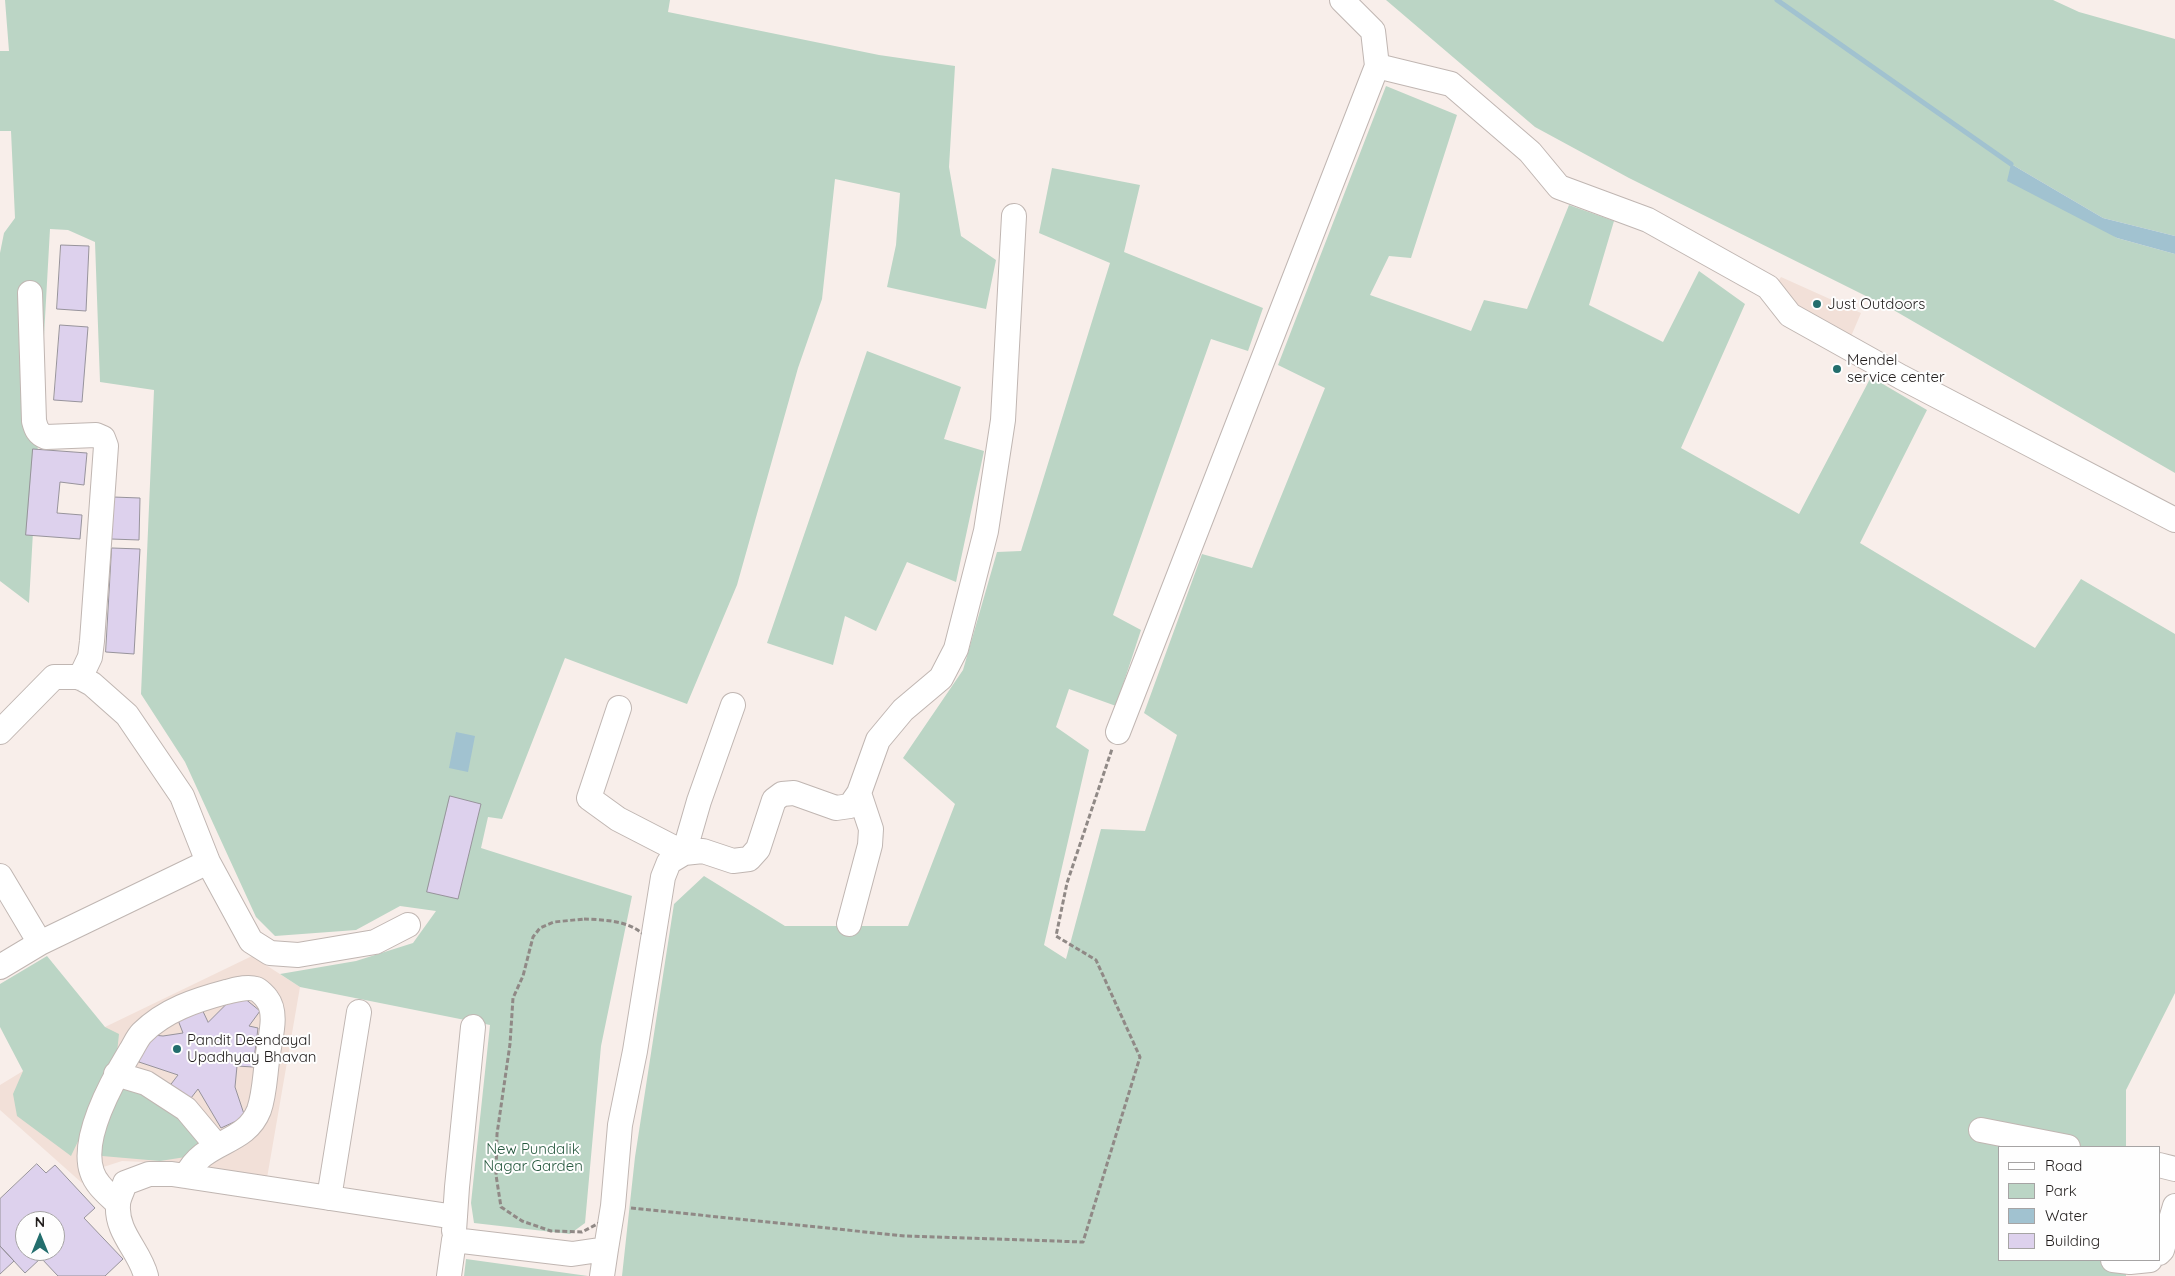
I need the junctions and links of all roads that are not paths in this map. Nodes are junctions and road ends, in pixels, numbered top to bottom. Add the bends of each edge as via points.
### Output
1 (1342, 0) edge
2 (1378, 66) junction
3 (1014, 216) dead end
4 (30, 293) dead end
5 (2175, 520) edge
6 (80, 678) junction
7 (733, 705) dead end
8 (619, 708) dead end
9 (0, 732) edge
10 (1118, 732) road end
11 (859, 793) junction
12 (684, 853) junction
13 (208, 862) junction
14 (0, 876) edge
15 (849, 924) dead end
16 (408, 925) dead end
17 (40, 942) junction
18 (0, 967) edge
19 (358, 1012) dead end
20 (473, 1026) dead end
21 (116, 1074) junction
22 (1981, 1130) dead end
23 (217, 1146) junction
24 (2063, 1146) edge
25 (2160, 1165) edge
26 (2175, 1168) edge
27 (186, 1176) junction
28 (329, 1198) junction
29 (118, 1204) junction
30 (2175, 1206) edge
31 (454, 1229) junction
32 (606, 1249) junction
33 (2160, 1252) edge
34 (2122, 1261) edge
35 (2140, 1261) edge
36 (146, 1276) edge
37 (449, 1276) edge
38 (602, 1276) edge

1 - 2 street via 1373,31
2 - 5 street via 1451,84 1530,152 1559,187 1656,225 1768,286 1790,315 1901,377
2 - 10 street
3 - 11 street via 1003,420 986,530 956,649 941,678 903,710 878,740
4 - 6 street via 36,429 46,437 96,435 103,438 106,446 92,641 90,657
6 - 9 street via 54,678
6 - 13 street via 92,684 127,715 182,796
7 - 12 street
8 - 12 street via 589,798 618,819
11 - 12 street via 850,806 836,808 794,793 782,794 774,800 758,849 749,859 734,861 703,851
11 - 15 street via 871,829
12 - 32 street via 669,862 663,877 620,1125
13 - 16 street via 251,941 270,953 298,955 374,942
13 - 17 street
14 - 17 street
17 - 18 street
19 - 28 street
20 - 31 street
21 - 23 street via 146,1083 186,1108
21 - 23 street via 141,1034 165,1015 197,1000 242,988 256,989 272,1007 260,1107 253,1123
21 - 29 street via 101,1104 90,1158 91,1171 98,1183
22 - 24 street
23 - 27 street via 192,1164
25 - 26 street
27 - 28 street
27 - 29 street via 149,1174 125,1183
28 - 31 street
29 - 36 street via 120,1226 144,1265
30 - 33 street
31 - 32 street via 572,1254
31 - 37 street
32 - 38 street
34 - 35 street

